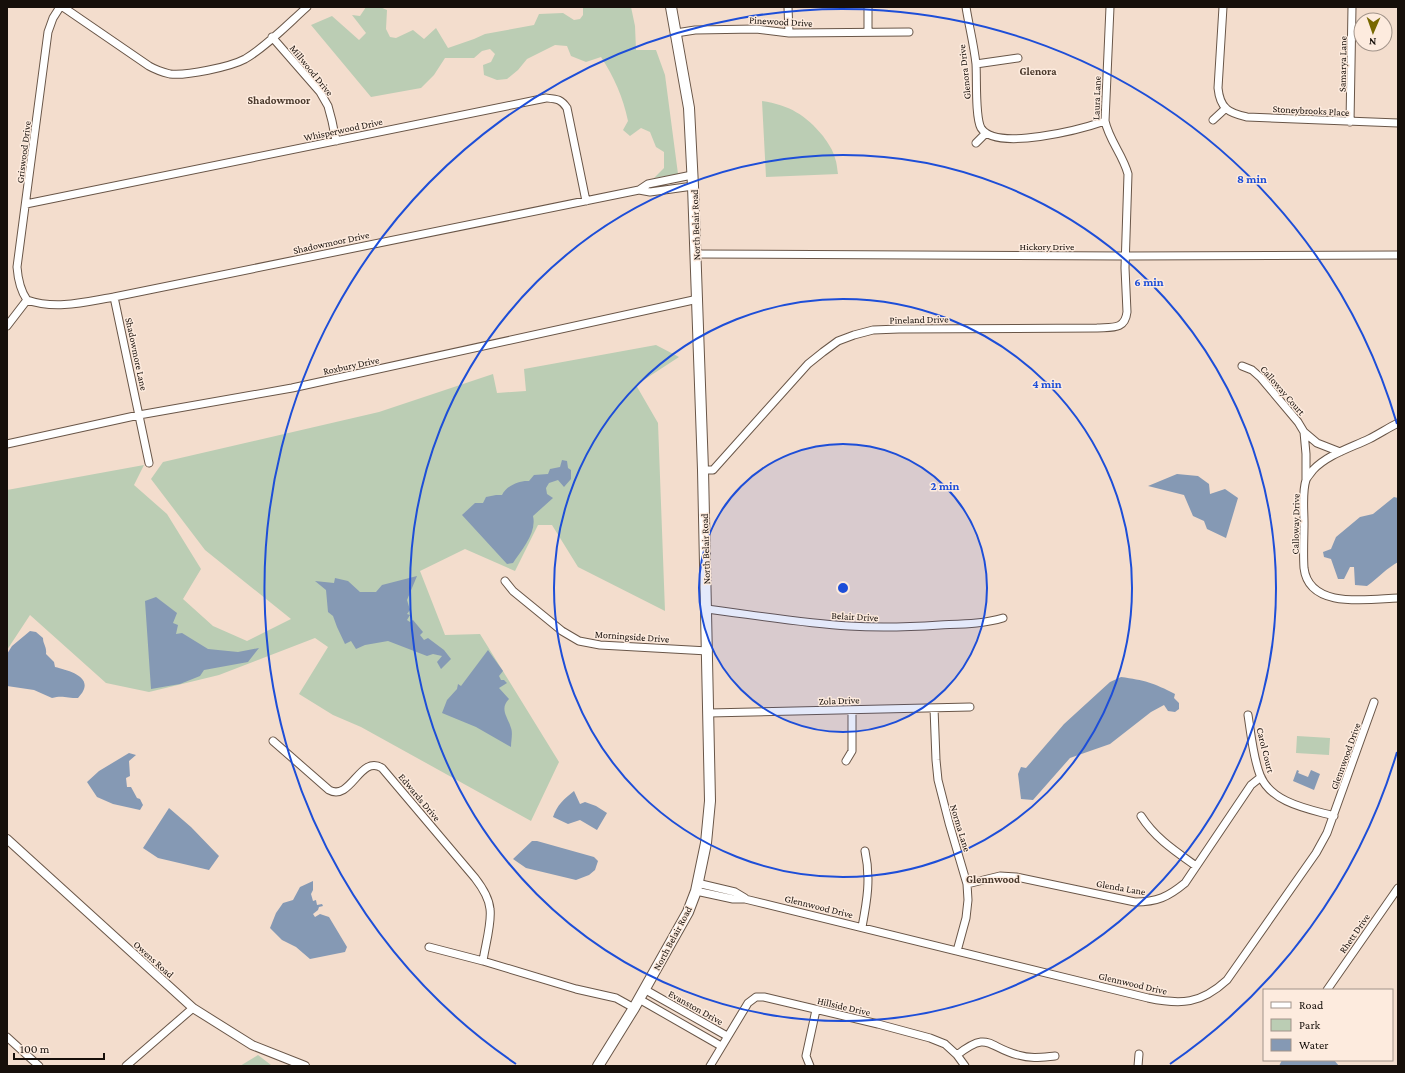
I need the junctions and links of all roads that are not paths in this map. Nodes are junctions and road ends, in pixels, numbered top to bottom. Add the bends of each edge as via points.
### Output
1 (62, 7) edge
2 (307, 7) edge
3 (671, 7) edge
4 (788, 7) edge
5 (868, 7) edge
6 (966, 7) edge
7 (1110, 7) edge
8 (1223, 7) edge
9 (1352, 7) edge
10 (868, 32) junction
11 (909, 32) dead end
12 (676, 33) junction
13 (788, 33) junction
14 (272, 37) junction
15 (1018, 58) dead end
16 (976, 64) junction
17 (1226, 108) junction
18 (1213, 120) dead end
19 (1105, 122) junction
20 (1350, 122) junction
21 (1398, 123) edge
22 (986, 133) junction
23 (336, 141) junction
24 (976, 143) dead end
25 (692, 176) junction
26 (665, 181) junction
27 (693, 186) junction
28 (639, 190) junction
29 (666, 190) junction
30 (586, 201) junction
31 (26, 204) junction
32 (696, 254) junction
33 (1398, 255) edge
34 (1126, 256) junction
35 (114, 297) junction
36 (698, 299) junction
37 (27, 300) junction
38 (7, 326) edge
39 (1242, 366) dead end
40 (139, 415) junction
41 (1398, 423) edge
42 (1304, 432) junction
43 (7, 444) edge
44 (1340, 452) junction
45 (149, 463) dead end
46 (703, 470) junction
47 (1306, 479) junction
48 (505, 581) dead end
49 (1398, 598) edge
50 (707, 608) junction
51 (1003, 618) dead end
52 (708, 651) junction
53 (1374, 702) dead end
54 (934, 708) junction
55 (970, 708) dead end
56 (852, 710) junction
57 (709, 713) junction
58 (1248, 715) dead end
59 (273, 741) dead end
60 (846, 761) dead end
61 (1261, 777) junction
62 (1140, 816) dead end
63 (1334, 816) junction
64 (7, 839) edge
65 (866, 851) dead end
66 (1196, 866) junction
67 (967, 884) junction
68 (696, 887) junction
69 (1398, 888) edge
70 (862, 927) junction
71 (429, 947) dead end
72 (957, 952) junction
73 (483, 961) junction
74 (644, 989) junction
75 (1328, 989) edge
76 (637, 1003) junction
77 (193, 1008) junction
78 (816, 1010) junction
79 (727, 1036) junction
80 (7, 1037) edge
81 (721, 1046) junction
82 (1139, 1054) dead end
83 (957, 1055) junction
84 (1055, 1056) dead end
85 (39, 1066) edge
86 (126, 1066) edge
87 (305, 1066) edge
88 (598, 1066) edge
89 (710, 1066) edge
90 (810, 1066) edge
91 (965, 1066) edge
92 (1138, 1066) edge

1 - 14 street via 149,66 171,74 184,74 232,64 244,59
1 - 31 street, Griswood Drive via 53,18 48,32
2 - 14 street
3 - 12 main road, North Belair Road
4 - 13 street
5 - 10 street
6 - 16 street, Glenora Drive
7 - 19 street, Laura Lane
8 - 17 street via 1218,88 1222,104
9 - 20 street, Samarya Lane
10 - 11 street, Pinewood Drive
10 - 13 street, Pinewood Drive
12 - 13 street, Pinewood Drive via 756,28
12 - 25 main road, North Belair Road via 689,108
14 - 23 street, Millwood Drive via 320,92 328,106
15 - 16 street
16 - 22 street, Glenora Drive via 979,123
17 - 18 street
17 - 20 street, Stoneybrooks Place via 1235,115 1247,117
19 - 22 street via 1044,136 998,138
19 - 34 street, Laura Lane via 1128,174
20 - 21 street, Stoneybrooks Place
22 - 24 street
23 - 30 street, Whisperwood Drive via 546,98 556,99 563,102 566,108
23 - 31 street, Whisperwood Drive
25 - 26 street, Shadowmoor Drive
25 - 27 main road, North Belair Road
26 - 28 street, Shadowmoor Drive via 648,184
26 - 29 street
27 - 29 street, Shadowmoor Drive
27 - 32 main road, North Belair Road
28 - 29 street, Shadowmoor Drive
28 - 30 street, Shadowmoor Drive
30 - 35 street, Shadowmoor Drive
31 - 37 street, Griswood Drive via 17,267 21,292
32 - 34 street, Hickory Drive
32 - 36 main road, North Belair Road
33 - 34 street, Hickory Drive
34 - 46 street, Pineland Drive via 1126,319 1118,327 899,329 873,330 854,335 838,341 808,364 714,470
35 - 37 street, Shadowmoor Drive via 52,306
35 - 40 street, Shadowmore Lane
36 - 40 street, Roxbury Drive via 292,388
36 - 46 main road, North Belair Road
37 - 38 street
39 - 42 street, Calloway Court via 1261,378
40 - 43 street, Roxbury Drive
40 - 45 street, Shadowmore Lane
41 - 44 street
42 - 44 street, Calloway Court via 1317,443
42 - 47 street, Calloway Court
44 - 47 street via 1328,458
46 - 50 main road, North Belair Road
47 - 49 street, Calloway Drive via 1304,569 1308,581 1315,590 1335,599
48 - 52 street, Morningside Drive via 513,592 562,631 580,641 600,645
50 - 51 street, Belair Drive via 850,626 934,625 989,622
50 - 52 main road, North Belair Road
52 - 57 main road, North Belair Road
53 - 63 street, Glennwood Drive
54 - 55 street, Zola Drive
54 - 56 street, Zola Drive
54 - 67 street, Norma Lane via 938,780
56 - 57 street, Zola Drive
56 - 60 street via 852,751
57 - 68 main road, North Belair Road via 710,801 706,843
58 - 61 street, Carol Court
59 - 73 street, Edwards Drive via 334,792 344,789 367,767 378,765 382,768 475,878 488,899 490,918
61 - 63 street, Carol Court via 1273,792 1285,800
61 - 66 street, Glenda Lane via 1251,785
62 - 66 street via 1164,843
63 - 72 street, Glennwood Drive via 1316,853 1227,980 1208,995 1180,1003 1164,1002
64 - 77 street, Owens Road
65 - 70 street via 869,884
66 - 67 street, Glenda Lane via 1174,892 1149,902 1135,902 1016,877 1000,876
67 - 72 street, Norma Lane via 966,918
68 - 70 street, Glennwood Drive via 735,892 745,898
68 - 74 main road, North Belair Road via 688,912
69 - 75 street, Rhett Drive
70 - 72 street, Glennwood Drive
71 - 73 street
73 - 76 street via 576,989
74 - 76 main road, North Belair Road
74 - 79 street, Evanston Drive
76 - 81 street, Evanston Drive
76 - 88 main road, North Belair Road
77 - 86 street
77 - 87 street, Owens Road via 252,1045
78 - 79 street, Hillside Drive via 756,997 748,1003
78 - 83 street, Hillside Drive via 930,1038 945,1044
78 - 90 street via 806,1056
79 - 81 street, Evanston Drive
80 - 85 street
81 - 89 street, Evanston Drive
82 - 92 street
83 - 84 street via 969,1045 984,1042 1028,1057
83 - 91 street, Hillside Drive

